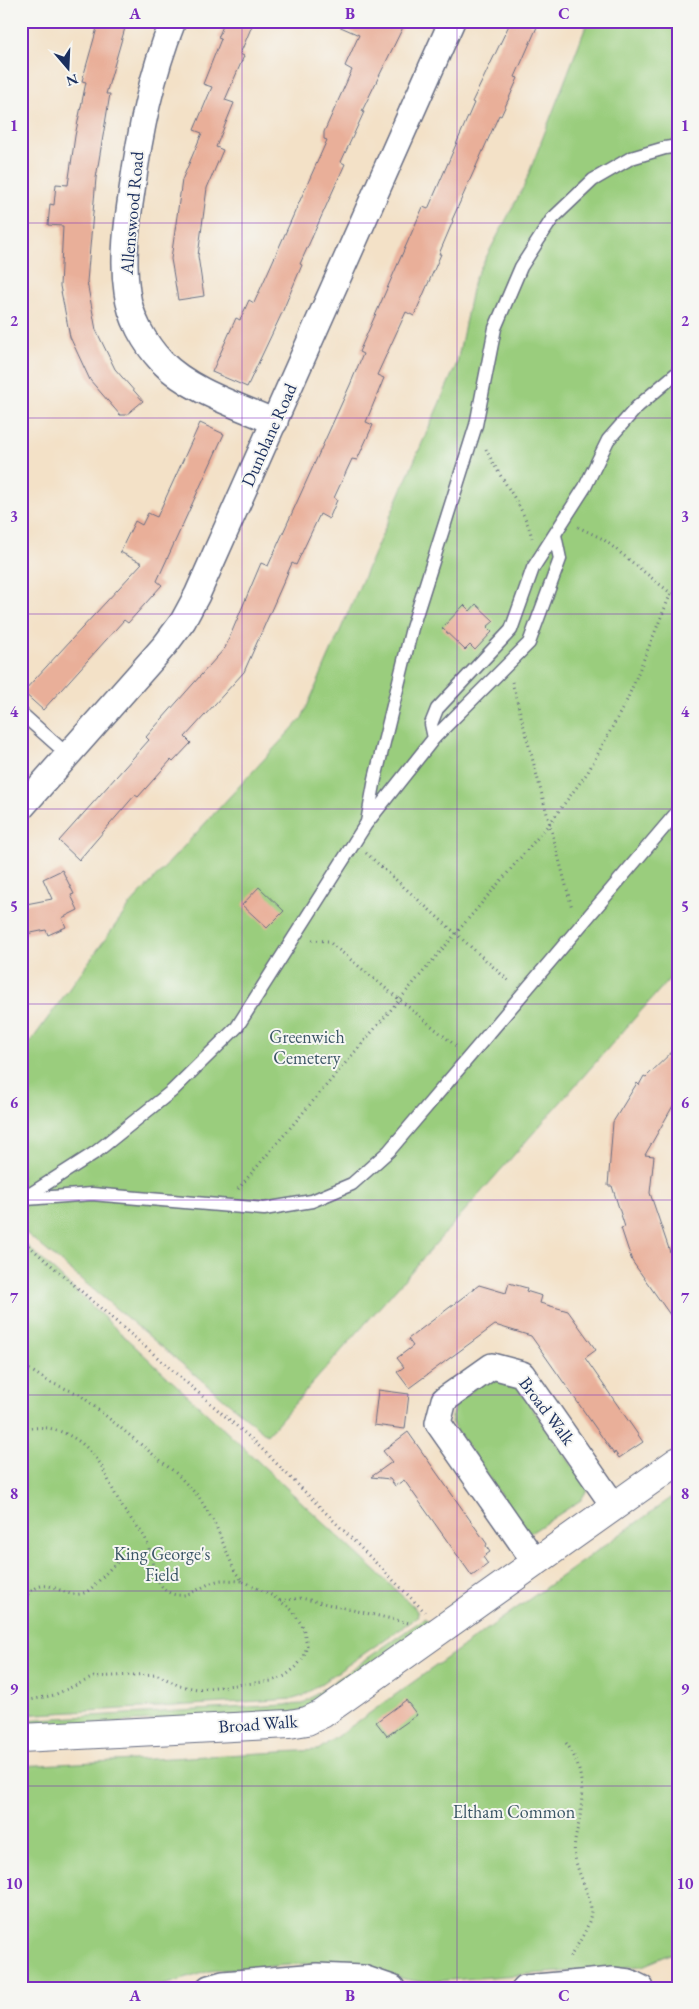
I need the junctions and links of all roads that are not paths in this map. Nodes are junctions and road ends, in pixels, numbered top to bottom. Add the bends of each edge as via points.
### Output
1 (173, 21) edge
2 (452, 21) edge
3 (678, 146) edge
4 (678, 372) edge
5 (275, 422) junction
6 (555, 535) junction
7 (21, 713) edge
8 (434, 738) junction
9 (68, 756) junction
10 (21, 808) edge
11 (678, 810) edge
12 (366, 824) junction
13 (22, 1199) edge
14 (678, 1461) edge
15 (614, 1506) junction
16 (535, 1562) junction
17 (21, 1738) edge
18 (209, 1988) edge
19 (392, 1988) edge
20 (525, 1988) edge
21 (641, 1988) edge

1 - 5 street, Allenswood Road via 148,98 139,141 125,257 127,293 144,340 163,363 192,385
2 - 5 street, Dunblane Road
3 - 12 lane via 631,158 593,180 552,219 521,267 495,328 476,425 412,628
4 - 6 lane via 637,407 608,440 585,487
5 - 9 street, Dunblane Road via 183,621
6 - 8 lane via 533,568 511,630 437,709 431,724
6 - 8 lane via 560,560 529,643
7 - 9 lane
8 - 12 lane
9 - 10 street, Dunblane Road
11 - 13 lane via 389,1151 352,1184 312,1201 264,1210 92,1194
12 - 13 lane via 237,1028 172,1091 96,1152
14 - 15 street, Broad Walk
15 - 16 street, Broad Walk
15 - 16 street, Broad Walk via 522,1374 492,1366 444,1400 438,1423
16 - 17 street, Broad Walk via 322,1714 307,1721
18 - 19 street via 317,1976 363,1978
20 - 21 street via 613,1980

